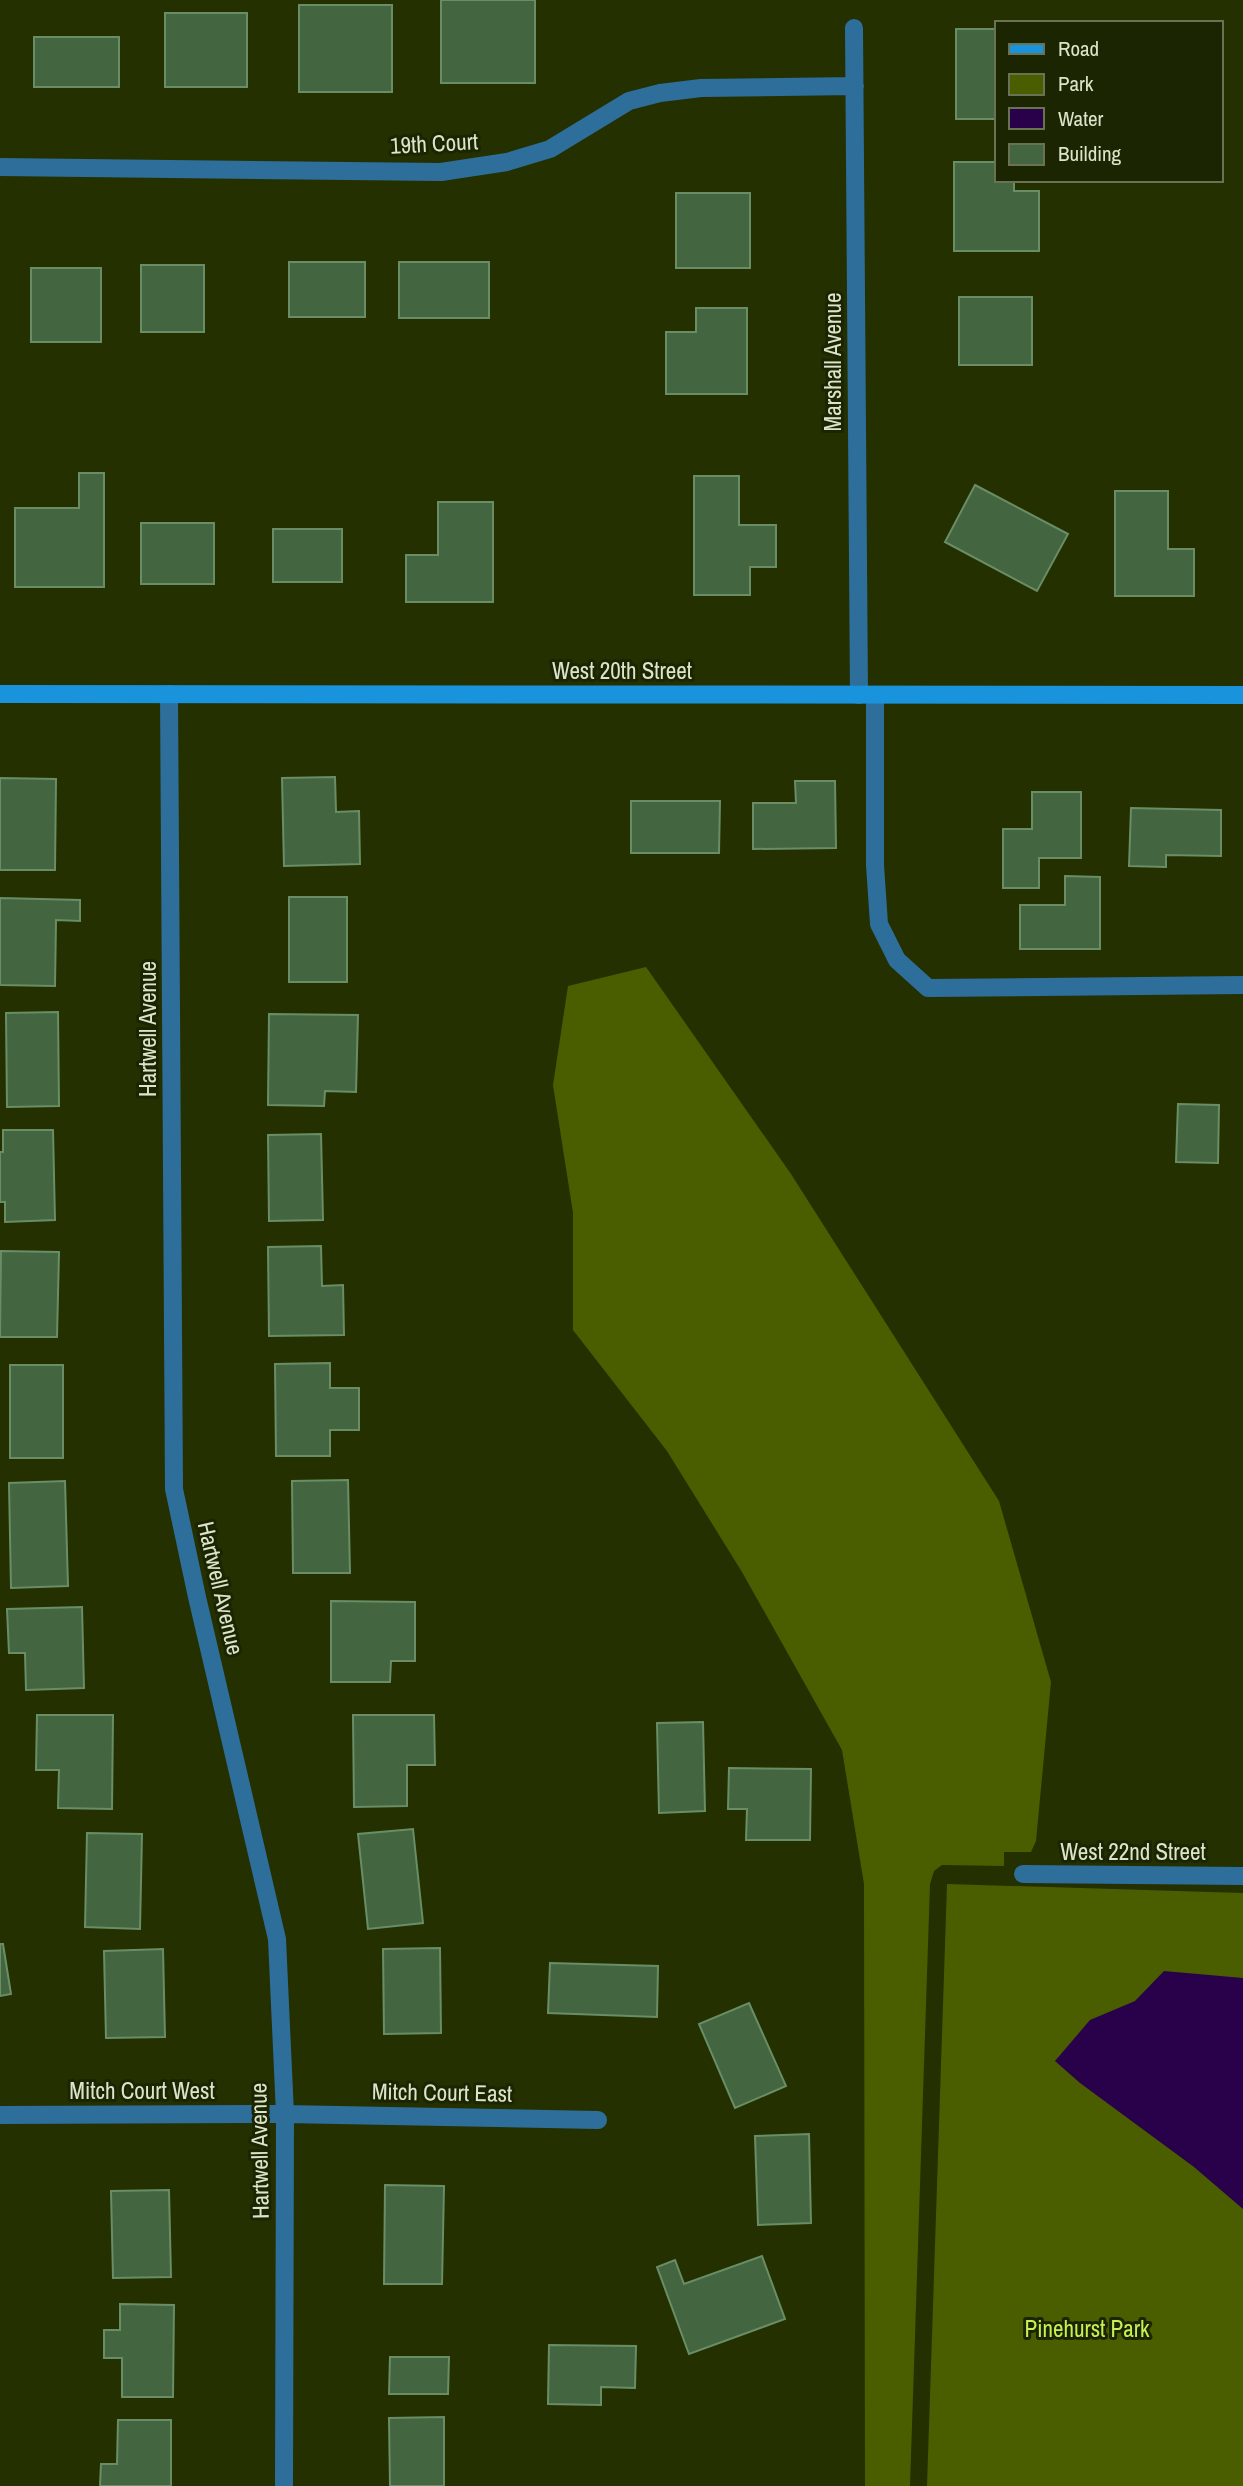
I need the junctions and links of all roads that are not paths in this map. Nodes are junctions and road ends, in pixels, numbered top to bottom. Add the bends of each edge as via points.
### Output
1 (854, 28) dead end
2 (855, 86) junction
3 (0, 167) edge
4 (0, 694) edge
5 (169, 694) junction
6 (867, 695) junction
7 (1243, 695) edge
8 (1243, 985) edge
9 (1023, 1874) dead end
10 (1243, 1876) edge
11 (285, 2114) junction
12 (0, 2115) edge
13 (598, 2120) dead end
14 (284, 2486) edge

1 - 2 street, Marshall Avenue
2 - 3 street, 19th Court via 701,88 660,93 629,101 550,149 507,162 441,172
2 - 6 street, Marshall Avenue
4 - 5 street, West 20th Street
5 - 6 street, West 20th Street
5 - 11 street, Hartwell Avenue via 174,1489 277,1939
6 - 7 street, West 20th Street
6 - 8 street, Marshall Avenue via 878,924 897,960 928,988
9 - 10 street, West 22nd Street
11 - 12 street, Mitch Court West
11 - 13 street, Mitch Court East
11 - 14 street, Hartwell Avenue

